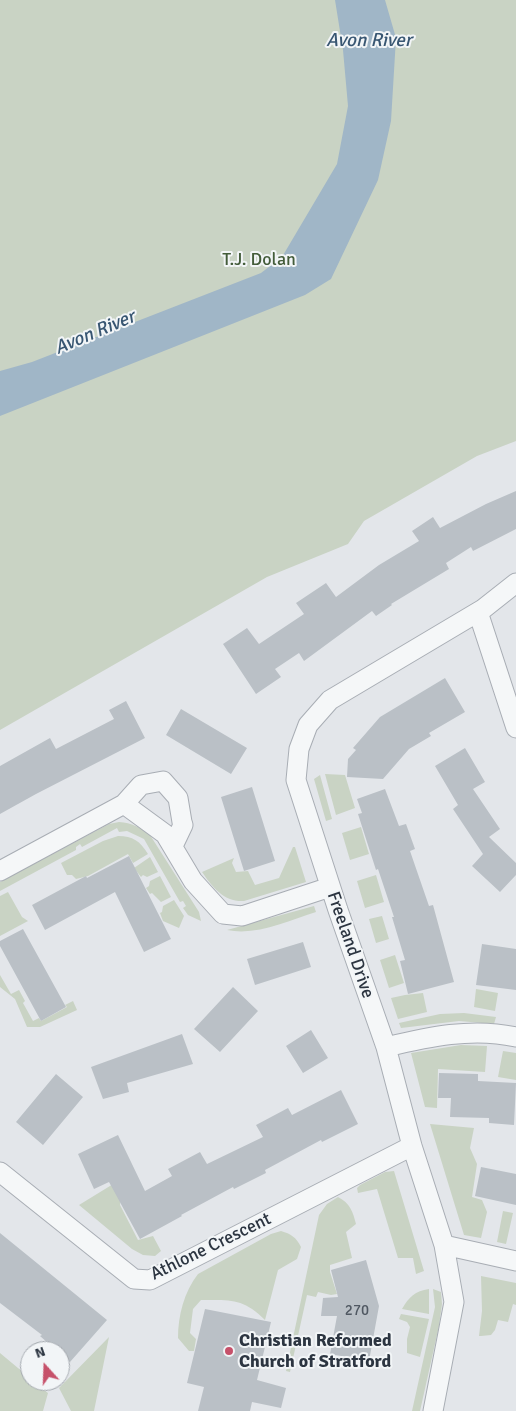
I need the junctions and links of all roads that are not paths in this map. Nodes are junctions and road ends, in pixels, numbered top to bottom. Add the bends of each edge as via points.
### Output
1 (516, 583) edge
2 (478, 612) junction
3 (516, 728) edge
4 (124, 804) junction
5 (173, 846) junction
6 (0, 871) edge
7 (330, 887) junction
8 (516, 1036) edge
9 (386, 1047) junction
10 (412, 1146) junction
11 (0, 1172) edge
12 (444, 1246) junction
13 (516, 1261) edge
14 (433, 1411) edge

1 - 2 street, Freeland Drive
2 - 3 street
2 - 7 street, Freeland Drive via 330,700 308,725 299,749 296,780
4 - 5 street via 165,834
4 - 5 street via 141,785 163,781 178,798 183,825
4 - 6 street
5 - 7 street via 193,881 223,914 242,916
7 - 9 street, Freeland Drive
8 - 9 street via 449,1034
9 - 10 street, Freeland Drive
10 - 11 street, Athlone Crescent via 150,1280 134,1279
10 - 12 street, Freeland Drive
12 - 13 street
12 - 14 street, Freeland Drive via 454,1302

